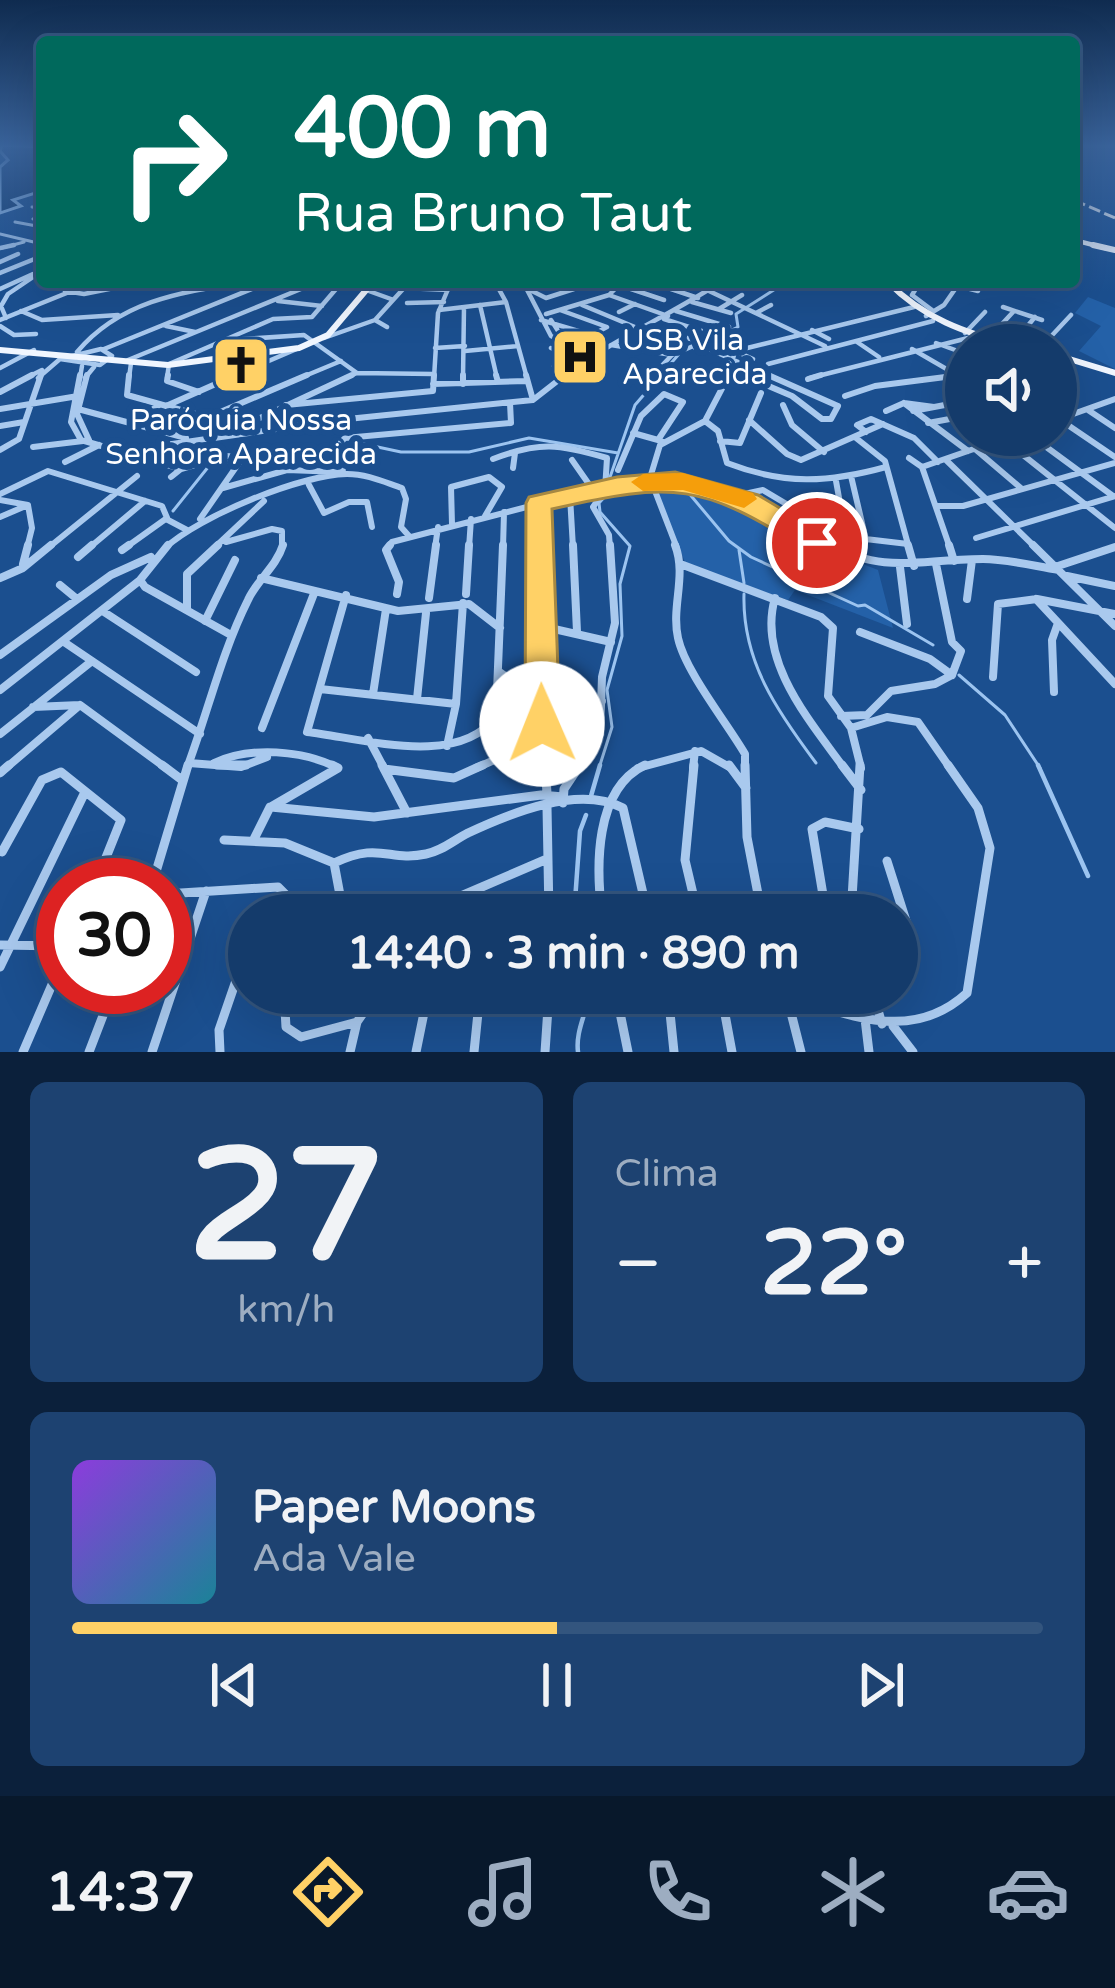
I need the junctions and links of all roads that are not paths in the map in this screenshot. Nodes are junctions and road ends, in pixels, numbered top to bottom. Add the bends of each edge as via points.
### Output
1 (32, 207) dead end
2 (36, 208) edge
3 (36, 215) edge
4 (33, 218) dead end
5 (15, 222) dead end
6 (36, 227) edge
7 (0, 234) edge
8 (1080, 240) edge
9 (1080, 240) edge
10 (27, 241) junction
11 (36, 243) edge
12 (0, 248) edge
13 (1115, 249) edge
14 (18, 254) dead end
15 (36, 259) edge
16 (2, 260) edge
17 (36, 274) edge
18 (36, 275) edge
19 (0, 276) edge
20 (8, 285) junction
21 (68, 288) edge
22 (79, 288) edge
23 (114, 288) edge
24 (177, 288) edge
25 (210, 288) edge
26 (255, 288) edge
27 (302, 288) edge
28 (310, 288) edge
29 (337, 288) edge
30 (404, 288) edge
31 (438, 288) edge
32 (498, 288) edge
33 (526, 288) edge
34 (529, 288) edge
35 (571, 288) edge
36 (617, 288) edge
37 (632, 288) edge
38 (669, 288) edge
39 (892, 288) edge
40 (893, 288) edge
41 (916, 288) edge
42 (954, 288) edge
43 (969, 288) edge
44 (711, 289) joint
45 (366, 290) joint
46 (448, 290) joint
47 (0, 291) edge
48 (679, 291) junction
49 (978, 291) dead end
50 (897, 292) junction
51 (67, 293) junction
52 (171, 294) junction
53 (8, 295) junction
54 (609, 295) junction
55 (742, 295) dead end
56 (912, 295) junction
57 (391, 298) junction
58 (273, 300) junction
59 (664, 300) junction
60 (694, 300) junction
61 (731, 301) junction
62 (444, 302) junction
63 (506, 302) junction
64 (296, 303) junction
65 (406, 303) dead end
66 (579, 304) junction
67 (635, 304) junction
68 (480, 305) junction
69 (771, 305) dead end
70 (322, 306) junction
71 (464, 307) junction
72 (912, 307) junction
73 (1003, 308) dead end
74 (650, 309) junction
75 (719, 309) junction
76 (439, 310) junction
77 (560, 310) junction
78 (750, 310) junction
79 (21, 311) junction
80 (676, 311) junction
81 (1014, 311) junction
82 (619, 312) dead end
83 (985, 312) dead end
84 (731, 313) dead end
85 (123, 314) junction
86 (1071, 315) dead end
87 (930, 316) junction
88 (85, 317) junction
89 (665, 317) junction
90 (375, 320) junction
91 (547, 320) junction
92 (2, 321) edge
93 (946, 324) edge
94 (976, 324) edge
95 (1002, 324) edge
96 (1034, 324) edge
97 (1063, 324) edge
98 (163, 326) junction
99 (387, 326) dead end
100 (875, 326) dead end
101 (729, 327) dead end
102 (99, 328) junction
103 (644, 329) junction
104 (812, 331) junction
105 (196, 332) junction
106 (886, 333) junction
107 (37, 334) dead end
108 (799, 334) junction
109 (320, 340) junction
110 (855, 340) junction
111 (662, 341) dead end
112 (945, 341) edge
113 (216, 342) junction
114 (828, 343) junction
115 (936, 343) junction
116 (611, 344) junction
117 (704, 345) junction
118 (518, 346) junction
119 (945, 346) edge
120 (435, 348) junction
121 (465, 348) junction
122 (490, 348) junction
123 (104, 349) junction
124 (551, 349) dead end
125 (912, 349) junction
126 (0, 350) edge
127 (34, 350) junction
128 (295, 350) junction
129 (645, 350) junction
130 (77, 352) junction
131 (735, 352) junction
132 (592, 354) junction
133 (672, 355) junction
134 (62, 357) junction
135 (879, 357) junction
136 (222, 358) junction
137 (753, 359) dead end
138 (185, 360) junction
139 (731, 360) junction
140 (110, 361) junction
141 (341, 361) junction
142 (127, 363) junction
143 (583, 363) junction
144 (768, 364) dead end
145 (168, 365) junction
146 (1077, 365) edge
147 (1077, 365) edge
148 (82, 366) junction
149 (95, 366) junction
150 (554, 366) dead end
151 (945, 367) edge
152 (0, 368) edge
153 (46, 369) junction
154 (730, 370) junction
155 (571, 373) junction
156 (357, 374) junction
157 (433, 374) junction
158 (1115, 374) edge
159 (83, 376) junction
160 (945, 378) edge
161 (230, 379) junction
162 (808, 380) dead end
163 (527, 381) junction
164 (498, 382) junction
165 (463, 384) junction
166 (644, 385) dead end
167 (433, 387) junction
168 (0, 392) edge
169 (200, 392) junction
170 (761, 393) dead end
171 (78, 396) junction
172 (845, 396) dead end
173 (533, 400) junction
174 (1114, 400) edge
175 (510, 403) junction
176 (904, 403) junction
177 (29, 404) junction
178 (162, 405) junction
179 (286, 405) junction
180 (783, 405) dead end
181 (945, 405) edge
182 (934, 407) junction
183 (0, 409) edge
184 (440, 409) junction
185 (1087, 409) junction
186 (886, 411) dead end
187 (914, 411) junction
188 (77, 412) junction
189 (1077, 412) edge
190 (209, 417) junction
191 (749, 420) junction
192 (945, 420) edge
193 (705, 421) junction
194 (24, 422) junction
195 (134, 423) junction
196 (928, 423) junction
197 (247, 424) junction
198 (235, 425) junction
199 (0, 426) edge
200 (445, 428) junction
201 (1115, 428) edge
202 (257, 431) junction
203 (1077, 432) edge
204 (633, 433) junction
205 (945, 433) edge
206 (222, 436) junction
207 (854, 437) junction
208 (190, 439) junction
209 (661, 441) junction
210 (720, 441) junction
211 (92, 443) junction
212 (3, 447) edge
213 (33, 447) dead end
214 (124, 451) junction
215 (824, 452) junction
216 (515, 453) junction
217 (956, 456) edge
218 (980, 456) edge
219 (1024, 456) edge
220 (1059, 456) edge
221 (909, 458) dead end
222 (493, 459) dead end
223 (572, 460) dead end
224 (1115, 460) edge
225 (942, 461) junction
226 (65, 462) dead end
227 (886, 466) junction
228 (922, 467) junction
229 (512, 468) dead end
230 (181, 469) junction
231 (618, 470) dead end
232 (1081, 472) junction
233 (342, 473) junction
234 (136, 476) dead end
235 (851, 476) junction
236 (171, 477) dead end
237 (836, 480) junction
238 (1054, 480) junction
239 (650, 481) junction
240 (308, 485) junction
241 (605, 488) junction
242 (220, 489) junction
243 (1022, 489) junction
244 (593, 490) junction
245 (116, 492) junction
246 (0, 496) edge
247 (570, 496) junction
248 (735, 496) junction
249 (1114, 496) edge
250 (266, 498) junction
251 (988, 500) junction
252 (145, 501) junction
253 (539, 503) junction
254 (28, 505) junction
255 (936, 506) junction
256 (1086, 506) junction
257 (504, 512) junction
258 (485, 516) junction
259 (0, 517) edge
260 (167, 518) junction
261 (471, 519) junction
262 (197, 522) junction
263 (452, 524) junction
264 (372, 526) dead end
265 (438, 527) junction
266 (1016, 527) junction
267 (1115, 528) edge
268 (187, 530) junction
269 (409, 536) junction
270 (846, 537) junction
271 (976, 538) dead end
272 (866, 540) junction
273 (226, 542) junction
274 (908, 544) junction
275 (1115, 547) edge
276 (122, 550) dead end
277 (154, 556) junction
278 (78, 557) dead end
279 (235, 560) dead end
280 (972, 560) junction
281 (954, 562) junction
282 (937, 564) junction
283 (683, 566) junction
284 (914, 566) junction
285 (900, 567) junction
286 (23, 568) junction
287 (1059, 570) junction
288 (0, 578) edge
289 (261, 578) junction
290 (142, 584) junction
291 (60, 585) dead end
292 (1115, 586) edge
293 (315, 591) junction
294 (397, 594) dead end
295 (185, 595) junction
296 (346, 595) junction
297 (429, 598) dead end
298 (464, 598) junction
299 (775, 598) junction
300 (77, 599) junction
301 (967, 599) dead end
302 (1036, 599) junction
303 (176, 603) junction
304 (386, 609) junction
305 (187, 610) junction
306 (427, 611) junction
307 (104, 612) junction
308 (1102, 613) junction
309 (1115, 614) edge
310 (205, 621) junction
311 (1058, 623) junction
312 (907, 624) dead end
313 (541, 626) junction
314 (1115, 626) edge
315 (500, 628) junction
316 (577, 632) junction
317 (860, 632) dead end
318 (231, 635) junction
319 (64, 642) junction
320 (611, 642) junction
321 (0, 655) edge
322 (92, 661) junction
323 (498, 671) junction
324 (196, 672) dead end
325 (952, 675) junction
326 (993, 676) dead end
327 (1115, 684) edge
328 (320, 688) junction
329 (0, 690) edge
330 (1054, 692) dead end
331 (373, 694) junction
332 (417, 699) junction
333 (541, 701) junction
334 (602, 701) junction
335 (456, 704) junction
336 (80, 705) junction
337 (33, 707) junction
338 (842, 716) junction
339 (864, 720) junction
340 (262, 728) dead end
341 (850, 728) junction
342 (0, 734) edge
343 (201, 734) junction
344 (368, 738) junction
345 (544, 739) junction
346 (598, 740) junction
347 (447, 746) junction
348 (694, 751) junction
349 (189, 764) junction
350 (384, 769) junction
351 (0, 772) edge
352 (182, 780) junction
353 (86, 791) junction
354 (748, 791) junction
355 (862, 791) junction
356 (547, 800) junction
357 (563, 800) junction
358 (614, 800) junction
359 (271, 807) junction
360 (407, 813) junction
361 (859, 829) junction
362 (224, 840) dead end
363 (253, 841) junction
364 (1, 852) edge
365 (106, 858) edge
366 (160, 858) edge
367 (547, 859) junction
368 (887, 861) dead end
369 (334, 863) junction
370 (206, 891) junction
371 (192, 892) edge
372 (285, 894) edge
373 (337, 894) edge
374 (466, 894) edge
375 (546, 894) edge
376 (601, 894) edge
377 (643, 894) edge
378 (693, 894) edge
379 (759, 894) edge
380 (823, 894) edge
381 (852, 894) edge
382 (898, 894) edge
383 (192, 934) edge
384 (5, 946) edge
385 (36, 946) edge
386 (0, 967) edge
387 (228, 1007) edge
388 (39, 1014) edge
389 (104, 1014) edge
390 (165, 1014) edge
391 (284, 1014) edge
392 (363, 1014) edge
393 (424, 1014) edge
394 (478, 1014) edge
395 (547, 1014) edge
396 (620, 1014) edge
397 (670, 1014) edge
398 (725, 1014) edge
399 (791, 1014) edge
400 (849, 1014) edge
401 (882, 1014) edge
402 (865, 1019) junction
403 (357, 1022) junction
404 (887, 1025) junction
405 (22, 1052) edge
406 (89, 1052) edge
407 (152, 1052) edge
408 (220, 1052) edge
409 (350, 1052) edge
410 (416, 1052) edge
411 (475, 1052) edge
412 (544, 1052) edge
413 (628, 1052) edge
414 (674, 1052) edge
415 (732, 1052) edge
416 (800, 1052) edge
417 (869, 1052) edge
418 (913, 1052) edge

1 - 2 street
3 - 4 street
5 - 6 street
7 - 10 street
8 - 13 main road
9 - 13 main road
10 - 11 street
10 - 12 street
14 - 16 street
15 - 19 street
17 - 20 street
18 - 53 street
19 - 20 street
20 - 47 street
21 - 51 street
22 - 51 street
23 - 51 street
24 - 52 street
25 - 52 street
26 - 98 street
27 - 58 street
28 - 64 street
29 - 70 street
30 - 57 street
31 - 46 street
32 - 63 street
33 - 91 street
34 - 35 street via 544,298
36 - 54 street
37 - 59 street
38 - 48 street
39 - 72 main road
40 - 50 main road
41 - 56 street
42 - 87 street
43 - 49 street
44 - 60 street
44 - 61 street
45 - 57 street
45 - 109 main road
46 - 62 street
47 - 53 street
48 - 59 street
48 - 60 street
50 - 56 street
50 - 72 main road
51 - 79 street
52 - 85 street
53 - 92 street
54 - 66 street
54 - 67 street
55 - 61 street
56 - 87 street
57 - 90 street
58 - 64 street
58 - 105 street
59 - 74 street
60 - 75 street
60 - 80 street
61 - 75 street
61 - 78 street
62 - 65 street
62 - 76 street
63 - 68 street
63 - 118 street
64 - 70 street
66 - 77 street
66 - 103 street
67 - 74 street
67 - 82 street
68 - 71 street
68 - 122 street
69 - 78 street
70 - 113 street via 309,318 278,318
71 - 76 street
71 - 121 street
72 - 87 main road
72 - 104 street
73 - 81 street
74 - 89 street
75 - 84 street
76 - 120 street
77 - 91 street
77 - 91 street via 607,326 592,334
78 - 108 street
79 - 88 street via 42,320
79 - 92 street
80 - 89 street
80 - 101 street
81 - 95 street
81 - 96 street via 1039,319
83 - 94 street
85 - 88 street
85 - 102 street
86 - 97 street
87 - 93 main road
87 - 106 street
88 - 102 street
89 - 103 street
89 - 117 street via 717,335
90 - 99 street
90 - 109 street
91 - 132 street via 557,342
92 - 107 street via 14,335
98 - 105 street
98 - 123 street
100 - 106 street
102 - 130 street
103 - 116 street
103 - 117 street
104 - 108 street
104 - 114 street
105 - 142 street
106 - 110 street
108 - 114 street
108 - 131 street
109 - 113 street via 290,333
109 - 128 main road
109 - 141 street
110 - 114 street
110 - 135 street
111 - 129 street
112 - 115 street
113 - 138 street
114 - 144 street
115 - 119 street
115 - 125 street
116 - 129 street
116 - 132 street
117 - 133 street
117 - 139 street
118 - 122 street
118 - 163 street
120 - 121 street
120 - 157 street
121 - 122 street
121 - 165 street
122 - 164 street
123 - 130 street
123 - 140 street
124 - 143 street
125 - 135 street
125 - 151 street
126 - 127 main road
127 - 134 main road
127 - 152 street
128 - 136 main road
128 - 161 street
129 - 133 street
130 - 134 street
131 - 137 street
131 - 139 street
132 - 143 street
133 - 166 street
134 - 140 main road
134 - 148 street
134 - 153 street
135 - 162 street
136 - 138 main road
136 - 161 street via 219,372
138 - 145 main road
139 - 154 street
139 - 154 street via 837,404 831,419 822,419 793,396
140 - 142 main road
140 - 149 street
141 - 156 street
141 - 190 street
142 - 145 main road
142 - 178 street via 125,392
143 - 155 street
145 - 169 street via 167,381
146 - 158 main road
147 - 158 main road
148 - 149 street
148 - 159 street
149 - 159 street
150 - 155 street
153 - 168 street
153 - 177 street
154 - 193 street
155 - 173 street
156 - 157 street
156 - 179 street
157 - 167 street
159 - 171 street
160 - 172 street via 876,383
161 - 169 street
163 - 164 street
163 - 173 street
164 - 165 street
165 - 167 street
167 - 179 street
169 - 178 street
170 - 191 street
171 - 177 street
171 - 188 street
171 - 211 street via 71,427
173 - 175 street
174 - 185 street
175 - 184 street
175 - 200 street via 511,422
176 - 182 street
176 - 186 street
176 - 187 street
177 - 183 street
177 - 194 street
178 - 190 street
178 - 195 street
179 - 197 street
180 - 215 street via 792,425
181 - 182 street
182 - 187 street
184 - 200 street
184 - 202 street
185 - 189 street
185 - 201 street
187 - 196 street
188 - 195 street
188 - 211 street via 77,428
190 - 198 street
191 - 210 street via 740,443
191 - 215 street via 793,457
192 - 196 street
193 - 209 street
193 - 210 street
194 - 199 street
194 - 212 street via 19,439
195 - 208 street
196 - 205 street
197 - 198 street
197 - 202 street
198 - 206 street
200 - 233 street via 342,443
202 - 206 street
203 - 224 street
204 - 209 street
204 - 209 street via 664,394 682,402
204 - 231 street
206 - 208 street
207 - 215 street
207 - 225 street via 866,432 857,424 869,418
207 - 227 street
208 - 214 street
209 - 239 street
210 - 237 street via 732,466 799,484
211 - 213 street
211 - 214 street
211 - 226 street
214 - 230 street
216 - 222 street
216 - 229 street
216 - 241 street via 532,443 603,455
217 - 225 street
218 - 243 street
219 - 238 street
220 - 232 street
221 - 228 street
223 - 244 street
224 - 232 street
225 - 228 street
225 - 251 street
227 - 235 street
227 - 274 street
228 - 255 street
230 - 236 street
230 - 242 street via 225,456 241,460
232 - 238 street
232 - 249 street
233 - 240 street
233 - 242 street via 286,470
233 - 269 street via 402,488 401,526
234 - 245 street
235 - 237 street
235 - 272 street
237 - 270 street
238 - 243 street
238 - 256 street
239 - 241 street
239 - 248 street
239 - 283 street
240 - 250 street
240 - 264 street via 323,513 367,502
241 - 244 street
241 - 320 street via 593,507 609,536
242 - 262 street
243 - 251 street
244 - 247 street
245 - 246 street via 49,471
245 - 252 street
245 - 286 street
246 - 254 street
247 - 253 street
247 - 316 street
248 - 270 street via 764,490
248 - 285 street via 831,550
249 - 256 street
250 - 262 street
250 - 273 street
251 - 255 street
251 - 266 street
252 - 260 street via 166,508
252 - 278 street
253 - 257 street
253 - 313 street
254 - 259 street
254 - 286 street
255 - 281 street
256 - 266 street
256 - 267 street
257 - 258 street
257 - 315 street
258 - 261 street
258 - 263 street via 502,487 479,477 451,487
260 - 268 street
260 - 276 street
261 - 263 street
261 - 298 street
262 - 268 street
263 - 265 street
265 - 269 street
265 - 297 street
266 - 271 street
266 - 287 street
268 - 277 street
269 - 294 street via 386,548
270 - 272 street
272 - 274 street
273 - 289 street via 283,533 283,551
273 - 295 street via 187,574
274 - 284 street
275 - 287 street
277 - 290 street
277 - 300 street
279 - 310 street
280 - 281 street
280 - 287 street
280 - 301 street
281 - 282 street
282 - 284 street
282 - 325 street via 952,642 962,651
283 - 299 street
283 - 354 street via 679,644 741,742
284 - 285 street
285 - 312 street
286 - 288 street
287 - 292 street
287 - 308 street
289 - 293 street
289 - 318 street
290 - 303 street
290 - 307 street
291 - 300 street
293 - 296 street
293 - 340 street
295 - 303 street
295 - 305 street
296 - 304 street
296 - 328 street
298 - 306 street
298 - 315 street
298 - 335 street
299 - 338 street via 832,626 828,696
299 - 355 street via 772,644
300 - 321 street
302 - 308 street
302 - 311 street
302 - 326 street via 998,604
303 - 305 street
304 - 306 street
304 - 331 street
305 - 310 street
306 - 332 street
307 - 319 street
307 - 324 street
308 - 309 street
308 - 314 street
310 - 318 street
311 - 327 street
311 - 330 street
313 - 316 street
313 - 333 street
315 - 323 street
316 - 320 street
317 - 325 street
318 - 343 street
319 - 322 street
319 - 329 street
320 - 334 street
322 - 337 street
322 - 343 street
323 - 333 street
323 - 347 street via 494,724
325 - 339 street via 891,691
328 - 331 street
328 - 344 street via 307,732
331 - 332 street
332 - 335 street
333 - 334 street
333 - 345 street
334 - 346 street
335 - 347 street
336 - 337 street
336 - 351 street
336 - 352 street
337 - 342 street
338 - 339 street
338 - 341 street
339 - 341 street
339 - 404 street via 902,717 924,726 981,812 990,848 966,997
341 - 355 street
343 - 349 street
344 - 347 street
344 - 350 street
345 - 346 street
345 - 350 street via 461,777
345 - 356 street
346 - 357 street
348 - 354 street via 727,762
348 - 358 street via 636,768
348 - 378 street via 685,860
349 - 352 street
349 - 359 street via 238,752 338,768
350 - 360 street
352 - 366 street
353 - 364 street via 62,772 46,776
353 - 365 street via 121,820
353 - 384 street
354 - 379 street
355 - 361 street
356 - 357 street
356 - 360 street
356 - 367 street
356 - 369 street via 432,854 375,846
357 - 358 street
358 - 376 street via 600,838
358 - 377 street via 626,816
359 - 360 street
359 - 363 street
361 - 380 street via 825,822 812,829
361 - 381 street
362 - 363 street
363 - 369 street via 293,845
367 - 374 street
367 - 375 street
368 - 382 street
369 - 373 street
370 - 371 street
370 - 372 street via 278,886
370 - 383 street
384 - 385 street
384 - 386 street
387 - 408 street
388 - 405 street
389 - 406 street
390 - 407 street
391 - 403 street via 296,1036
392 - 403 street
393 - 410 street
394 - 411 street
395 - 412 street
396 - 413 street
397 - 414 street
398 - 415 street
399 - 416 street
400 - 402 street
401 - 404 street
402 - 404 street
402 - 417 street
403 - 409 street
404 - 418 street

